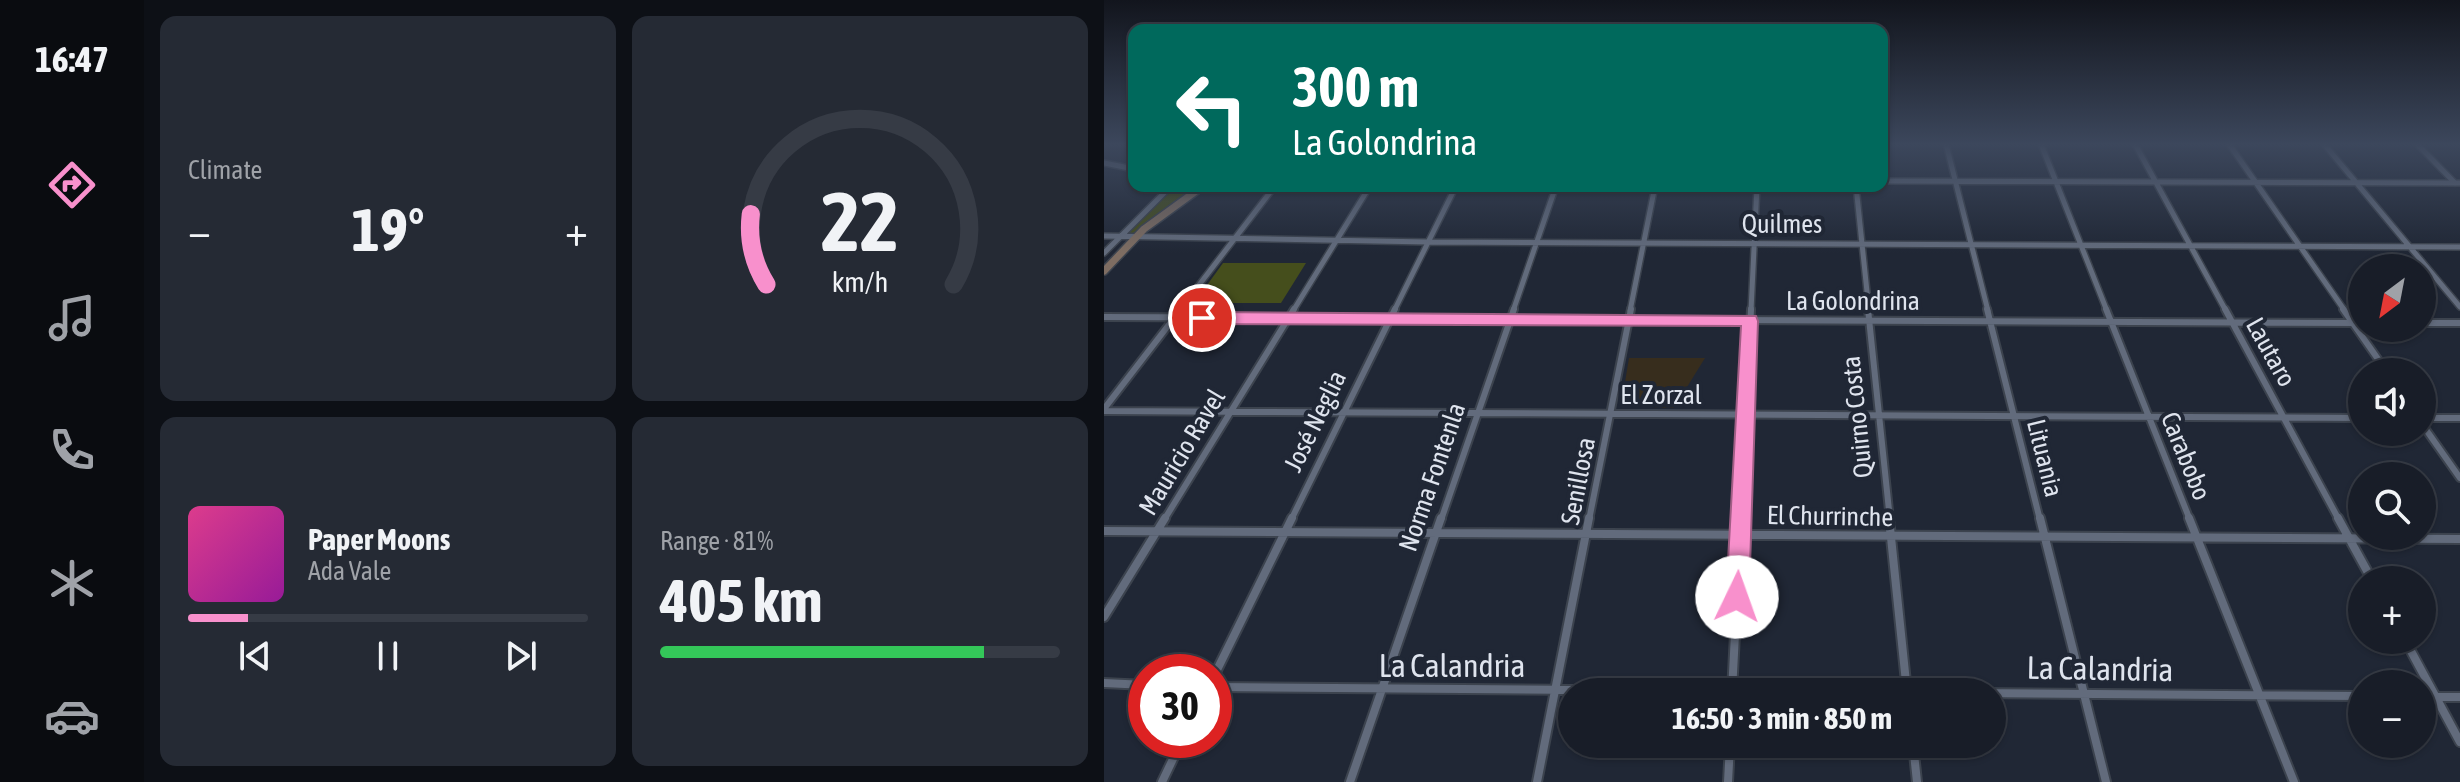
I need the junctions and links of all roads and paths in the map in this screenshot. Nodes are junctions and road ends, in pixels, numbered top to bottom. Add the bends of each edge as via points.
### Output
1 (1888, 181) edge
2 (1955, 181) junction
3 (2055, 181) junction
4 (2156, 182) junction
5 (2256, 182) junction
6 (2356, 182) junction
7 (2457, 183) edge
8 (1165, 192) edge
9 (1194, 192) edge
10 (1270, 192) edge
11 (1366, 192) edge
12 (1453, 192) edge
13 (1554, 192) edge
14 (1654, 192) edge
15 (1757, 192) edge
16 (1857, 192) edge
17 (1104, 236) edge
18 (1117, 239) junction
19 (1133, 239) junction
20 (1233, 240) junction
21 (1336, 240) junction
22 (1428, 242) junction
23 (1536, 242) junction
24 (1644, 243) junction
25 (1754, 244) junction
26 (1862, 244) junction
27 (1971, 245) junction
28 (2079, 245) junction
29 (2299, 245) junction
30 (2190, 246) junction
31 (2409, 246) junction
32 (2460, 247) edge
33 (1104, 253) edge
34 (1104, 271) edge
35 (2460, 307) edge
36 (2348, 316) edge
37 (1104, 317) edge
38 (1174, 318) junction
39 (1286, 318) junction
40 (1390, 319) junction
41 (1510, 319) junction
42 (1629, 321) junction
43 (1750, 321) junction
44 (1870, 321) junction
45 (1989, 322) junction
46 (2111, 322) junction
47 (2232, 322) junction
48 (2348, 323) edge
49 (2436, 323) edge
50 (2460, 323) edge
51 (1104, 410) edge
52 (1230, 412) junction
53 (1342, 413) junction
54 (1477, 414) junction
55 (1611, 415) junction
56 (1746, 415) junction
57 (1879, 417) junction
58 (2014, 417) junction
59 (2149, 417) junction
60 (2284, 418) junction
61 (2348, 418) edge
62 (2460, 418) edge
63 (2436, 420) edge
64 (2436, 442) edge
65 (2460, 478) edge
66 (1104, 531) edge
67 (1156, 532) junction
68 (1285, 532) junction
69 (1436, 533) junction
70 (1589, 534) junction
71 (2348, 534) edge
72 (1741, 535) junction
73 (1892, 536) junction
74 (2044, 537) junction
75 (2197, 538) junction
76 (2348, 538) edge
77 (2436, 539) edge
78 (2460, 539) edge
79 (1104, 617) edge
80 (1225, 654) edge
81 (1733, 678) edge
82 (1906, 678) edge
83 (1104, 683) edge
84 (1128, 684) edge
85 (1232, 687) edge
86 (1381, 690) junction
87 (1557, 690) junction
88 (2006, 692) edge
89 (2083, 692) junction
90 (2259, 694) junction
91 (2348, 696) edge
92 (2436, 697) joint
93 (2460, 697) edge
94 (2460, 742) edge
95 (1173, 758) edge
96 (1729, 758) edge
97 (1914, 758) edge
98 (1162, 782) edge
99 (1350, 782) edge
100 (1537, 782) edge
101 (1728, 782) edge
102 (1917, 782) edge
103 (2106, 782) edge
104 (2294, 782) edge

1 - 2 street
2 - 3 street
2 - 27 street, Lituania
3 - 4 street
3 - 28 street, Carabobo
4 - 5 street
4 - 30 street, Lautaro
5 - 6 street
5 - 29 street
6 - 7 street
6 - 31 street
8 - 18 street
9 - 19 main road
10 - 20 street
11 - 21 street, Mauricio Ravel
12 - 22 street, José Neglia
13 - 23 street, Norma Fontenla
14 - 24 street, Senillosa
15 - 25 street
16 - 26 street, Quirno Costa
17 - 18 street, Quilmes
18 - 19 street, Quilmes
18 - 33 street
19 - 20 street, Quilmes
19 - 34 main road
20 - 21 street, Quilmes
20 - 38 street
21 - 22 street, Quilmes
21 - 39 street, Mauricio Ravel
22 - 23 street, Quilmes
22 - 40 street, José Neglia
23 - 24 street, Quilmes
23 - 41 street, Norma Fontenla
24 - 25 street, Quilmes
24 - 42 street, Senillosa
25 - 26 street, Quilmes
25 - 43 street
26 - 27 street, Quilmes
26 - 44 street, Quirno Costa
27 - 28 street, Quilmes
27 - 45 street, Lituania
28 - 30 street, Quilmes
28 - 46 street, Carabobo
29 - 30 street, Quilmes
29 - 31 street, Quilmes
29 - 36 street
30 - 47 street, Lautaro
31 - 32 street, Quilmes
31 - 35 street
37 - 38 street, La Golondrina
38 - 39 street, La Golondrina
38 - 51 street
39 - 40 street, La Golondrina
39 - 52 street, Mauricio Ravel
40 - 41 street, La Golondrina
40 - 53 street, José Neglia
41 - 42 street, La Golondrina
41 - 54 street, Norma Fontenla
42 - 43 street, La Golondrina
42 - 55 street, Senillosa
43 - 44 street, La Golondrina
43 - 56 street
44 - 45 street, La Golondrina
44 - 57 street, Quirno Costa
45 - 46 street, La Golondrina
45 - 58 street, Lituania
46 - 47 street, La Golondrina
46 - 59 street, Carabobo
47 - 48 street, La Golondrina
47 - 60 street, Lautaro
49 - 50 street
51 - 52 street, El Zorzal
52 - 53 street, El Zorzal
52 - 67 street, Mauricio Ravel
53 - 54 street, El Zorzal
53 - 68 street, José Neglia
54 - 55 street, El Zorzal
54 - 69 street, Norma Fontenla
55 - 56 street, El Zorzal
55 - 70 street, Senillosa
56 - 57 street, El Zorzal
56 - 72 street
57 - 58 street, El Zorzal
57 - 73 street, Quirno Costa
58 - 59 street, El Zorzal
58 - 74 street, Lituania
59 - 60 street, El Zorzal
59 - 75 street, Carabobo
60 - 61 street, El Zorzal
60 - 71 street, Lautaro
62 - 63 street
64 - 65 street
66 - 67 street, El Churrinche
67 - 68 street, El Churrinche
67 - 79 street, Mauricio Ravel
68 - 69 street, El Churrinche
68 - 80 street, José Neglia
69 - 70 street, El Churrinche
69 - 86 street, Norma Fontenla
70 - 72 street, El Churrinche
70 - 87 street, Senillosa
72 - 73 street, El Churrinche
72 - 81 street
73 - 74 street, El Churrinche
73 - 82 street, Quirno Costa
74 - 75 street, El Churrinche
74 - 89 street, Lituania
75 - 76 street, El Churrinche
75 - 90 street, Carabobo
77 - 78 street, El Churrinche
83 - 84 street
85 - 86 street, La Calandria
86 - 87 street, La Calandria
86 - 99 street, Norma Fontenla
87 - 100 street, Senillosa
88 - 89 street, La Calandria
89 - 90 street, La Calandria
89 - 103 street, Lituania
90 - 91 street, La Calandria
90 - 104 street, Carabobo
92 - 93 street
92 - 94 street
95 - 98 street
96 - 101 street
97 - 102 street

